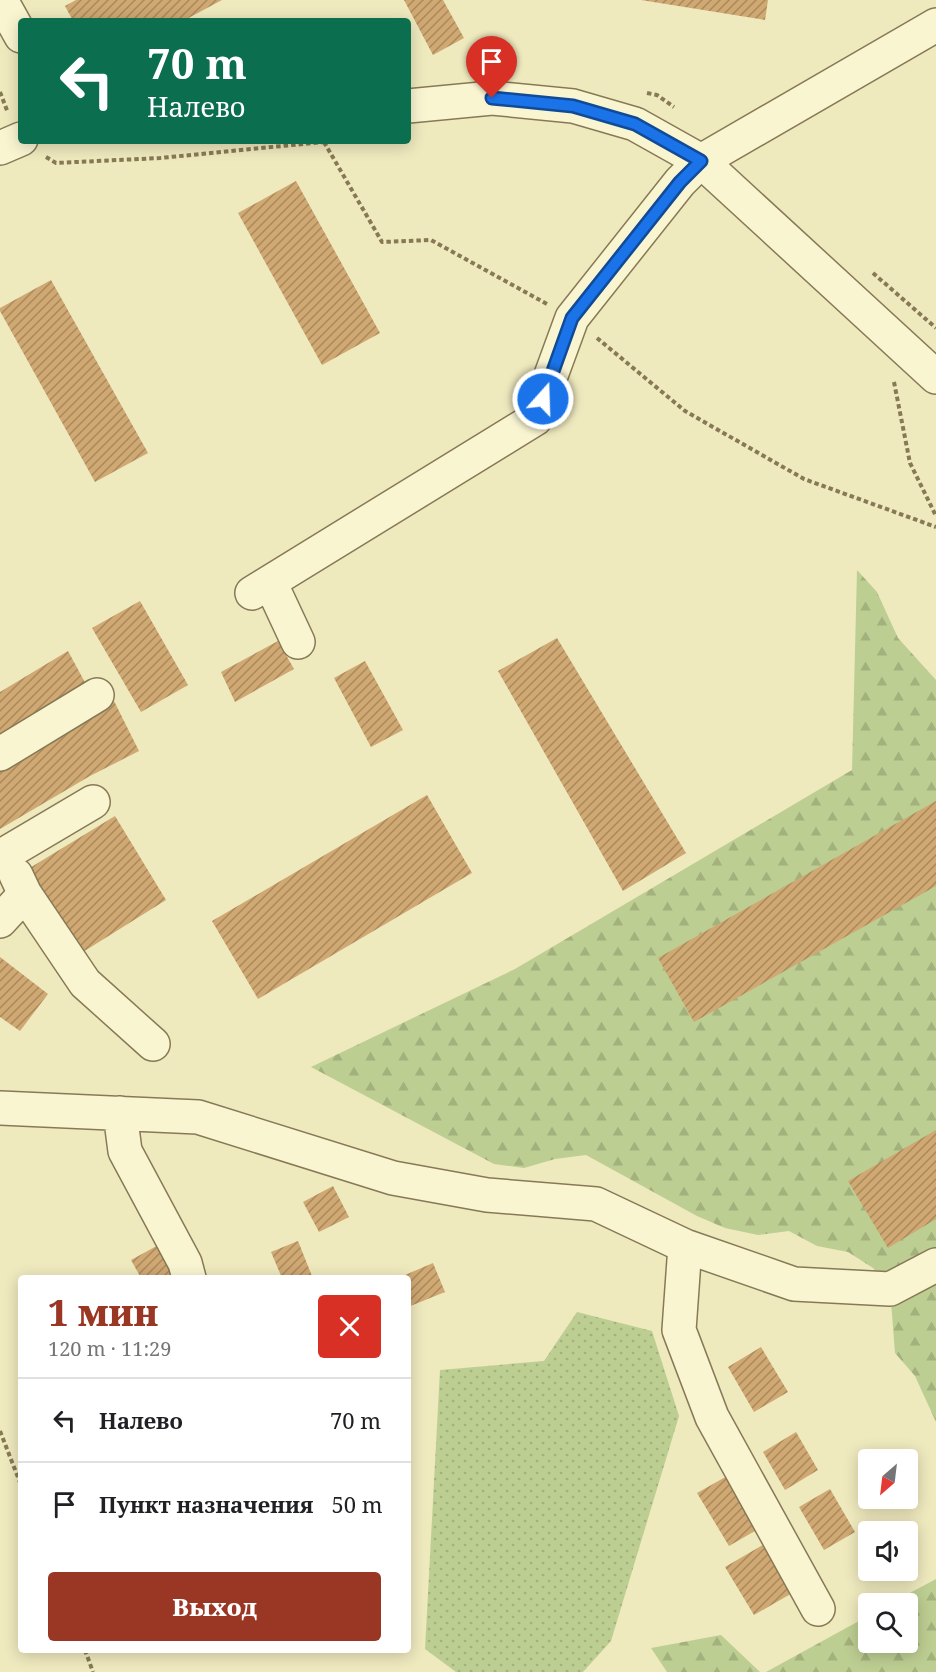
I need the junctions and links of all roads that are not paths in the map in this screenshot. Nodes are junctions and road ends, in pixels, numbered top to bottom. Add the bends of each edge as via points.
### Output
1 (1, 0) edge
2 (936, 25) edge
3 (18, 31) edge
4 (411, 106) edge
5 (701, 161) junction
6 (936, 377) edge
7 (297, 642) dead end
8 (97, 695) dead end
9 (0, 754) edge
10 (93, 802) dead end
11 (3, 855) edge
12 (25, 894) junction
13 (0, 921) edge
14 (153, 1044) dead end
15 (0, 1108) edge
16 (120, 1113) junction
17 (685, 1246) junction
18 (936, 1265) edge
19 (188, 1275) edge
20 (818, 1608) dead end

1 - 3 street
2 - 5 street
4 - 5 street via 492,98 573,106 635,124
5 - 6 street
5 - 7 street via 572,318 535,419 261,588
8 - 9 street
10 - 11 street
11 - 12 street
12 - 13 street
12 - 14 street via 85,983
15 - 16 street
16 - 17 street via 198,1117 393,1178 487,1195 597,1204
16 - 19 street via 125,1151
17 - 18 street via 794,1284 890,1289
17 - 20 street via 679,1330 712,1417

